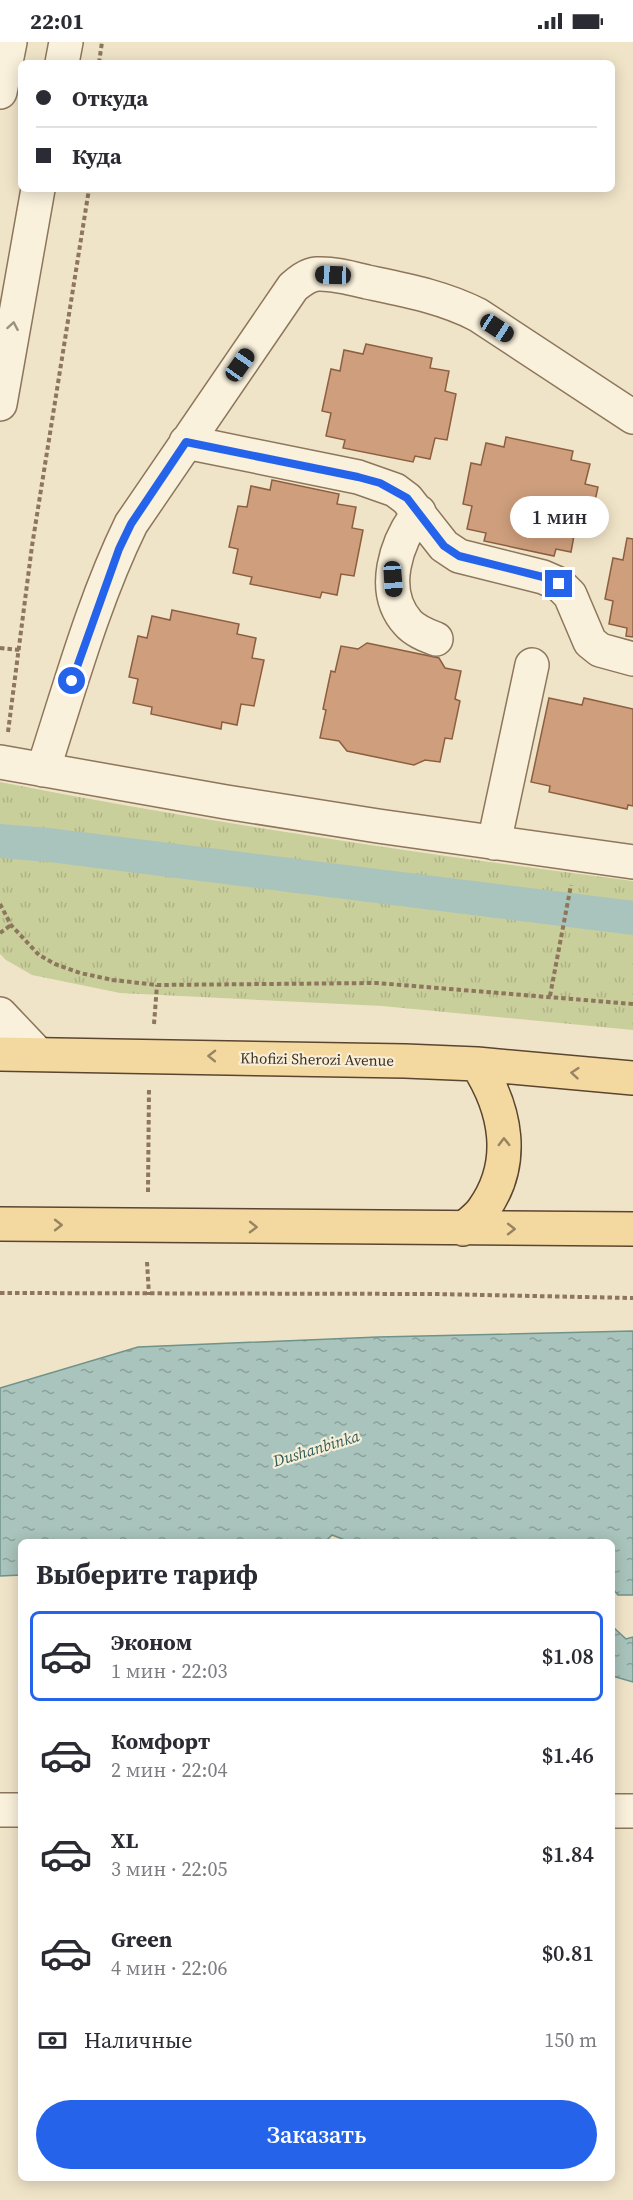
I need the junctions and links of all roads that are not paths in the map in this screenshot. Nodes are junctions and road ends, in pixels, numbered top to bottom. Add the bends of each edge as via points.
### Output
1 (10, 42) edge
2 (66, 42) edge
3 (63, 60) edge
4 (0, 92) edge
5 (37, 192) edge
6 (0, 404) edge
7 (633, 417) edge
8 (186, 442) junction
9 (419, 512) junction
10 (436, 639) dead end
11 (633, 659) edge
12 (532, 665) dead end
13 (2, 762) edge
14 (44, 770) junction
15 (494, 843) junction
16 (633, 862) edge
17 (0, 1014) edge
18 (0, 1054) edge
19 (38, 1054) junction
20 (477, 1064) junction
21 (633, 1078) edge
22 (0, 1224) edge
23 (463, 1229) junction
24 (633, 1230) edge
25 (0, 1810) edge
26 (18, 1810) edge
27 (615, 1811) edge
28 (633, 1811) edge

1 - 4 street
2 - 3 street
6 -> 5 street
7 - 8 street via 458,305 407,290 315,274 293,287
8 - 9 street via 380,483 407,498
8 - 14 street via 131,524 119,549
9 - 10 street via 408,527 396,559 394,598 409,625
9 - 11 street via 444,546 459,556 559,584 570,595 590,642 600,650
12 - 15 street
13 - 14 street
14 - 15 street
15 - 16 street
17 - 19 street
18 - 19 main road, Khofizi Sherozi Avenue
20 -> 19 main road, Khofizi Sherozi Avenue
21 -> 20 main road, Khofizi Sherozi Avenue
23 -> 20 main road via 483,1211 494,1193 504,1148 498,1104
22 -> 23 main road
23 -> 24 main road
25 - 26 street
27 - 28 street

